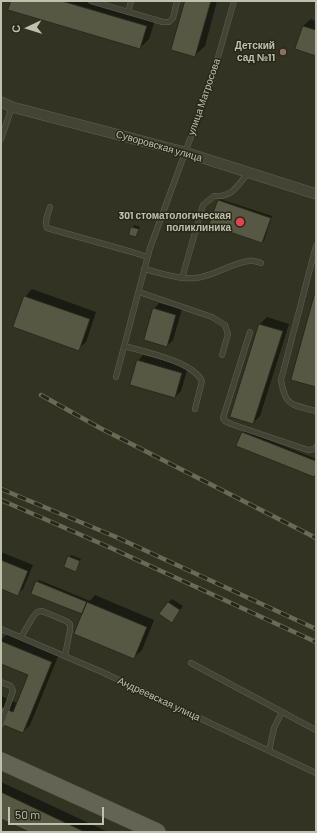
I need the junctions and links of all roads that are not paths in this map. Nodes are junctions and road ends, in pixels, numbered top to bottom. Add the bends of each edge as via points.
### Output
1 (91, 1) edge
2 (131, 1) edge
3 (177, 1) edge
4 (234, 1) edge
5 (128, 12) junction
6 (1, 102) edge
7 (12, 107) junction
8 (1, 139) edge
9 (184, 152) junction
10 (248, 173) junction
11 (316, 194) edge
12 (50, 208) dead end
13 (316, 246) edge
14 (147, 257) junction
15 (261, 263) dead end
16 (144, 269) junction
17 (182, 278) junction
18 (139, 292) junction
19 (250, 332) dead end
20 (124, 346) junction
21 (222, 355) dead end
22 (116, 377) dead end
23 (195, 410) dead end
24 (316, 411) edge
25 (316, 447) edge
26 (1, 628) edge
27 (21, 637) junction
28 (65, 656) junction
29 (190, 664) dead end
30 (1, 682) edge
31 (282, 712) junction
32 (1, 724) edge
33 (316, 730) edge
34 (269, 751) junction
35 (1, 761) edge
36 (316, 773) edge
37 (157, 832) edge

1 - 5 lane
2 - 5 lane
3 - 5 lane via 173,18 169,22
4 - 9 lane, улица Матросова via 211,82
6 - 7 street, Суворовская улица
7 - 8 lane
7 - 9 street, Суворовская улица
9 - 10 street, Суворовская улица
9 - 14 lane, улица Матросова
10 - 11 street, Суворовская улица
10 - 17 lane via 230,194 214,196 203,204
12 - 14 lane via 46,220 47,228
13 - 24 lane via 281,380 282,390 290,404
14 - 16 lane, улица Матросова
15 - 17 lane via 251,260 213,274
16 - 17 lane
16 - 18 lane, улица Матросова
18 - 20 lane, улица Матросова
18 - 21 lane via 212,317 225,325 228,334
19 - 25 lane via 223,418 231,424 308,450
20 - 22 lane, улица Матросова
20 - 23 lane via 174,360 198,374 202,381
26 - 27 lane, Андреевская улица
27 - 28 lane, Андреевская улица
27 - 28 lane via 37,612 42,611 66,621 70,624 70,630
28 - 34 lane, Андреевская улица
29 - 31 lane
30 - 32 lane via 11,686 13,691
31 - 33 lane
31 - 34 lane via 274,728
34 - 36 lane, Андреевская улица
35 - 37 main road

